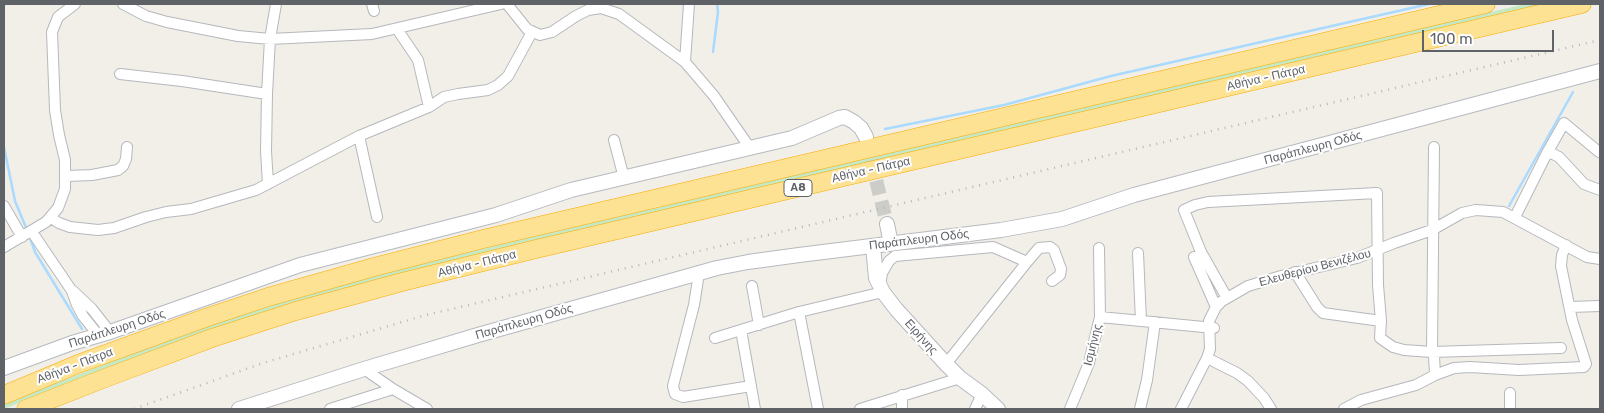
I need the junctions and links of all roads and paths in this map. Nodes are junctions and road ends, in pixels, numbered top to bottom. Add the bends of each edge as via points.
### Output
1 (123, 4) edge
2 (276, 4) edge
3 (501, 4) edge
4 (507, 4) edge
5 (689, 4) edge
6 (1486, 4) edge
7 (1582, 4) edge
8 (70, 5) edge
9 (397, 29) junction
10 (532, 32) junction
11 (270, 39) junction
12 (685, 62) junction
13 (1600, 71) edge
14 (120, 74) dead end
15 (267, 94) junction
16 (429, 107) junction
17 (359, 136) junction
18 (866, 137) tunnel mouth
19 (614, 140) dead end
20 (127, 147) dead end
21 (1434, 147) dead end
22 (750, 148) junction
23 (1600, 151) edge
24 (1547, 152) junction
25 (66, 176) junction
26 (624, 178) junction
27 (268, 184) junction
28 (1600, 190) edge
29 (4, 206) edge
30 (377, 217) dead end
31 (1515, 217) junction
32 (51, 218) junction
33 (887, 224) tunnel mouth
34 (1432, 230) junction
35 (32, 232) junction
36 (22, 237) junction
37 (891, 244) junction
38 (1566, 245) junction
39 (873, 246) junction
40 (4, 247) edge
41 (1100, 248) dead end
42 (1377, 250) junction
43 (1138, 252) dead end
44 (1194, 257) dead end
45 (1600, 259) edge
46 (1027, 262) junction
47 (1295, 272) junction
48 (699, 273) junction
49 (1052, 281) dead end
50 (752, 286) dead end
51 (881, 290) junction
52 (1227, 298) junction
53 (1600, 306) edge
54 (1216, 307) junction
55 (1570, 307) junction
56 (799, 312) junction
57 (1100, 318) junction
58 (1141, 321) junction
59 (1381, 321) junction
60 (1155, 322) junction
61 (760, 325) junction
62 (1212, 328) junction
63 (741, 330) junction
64 (104, 334) junction
65 (715, 338) dead end
66 (1561, 348) dead end
67 (1432, 352) junction
68 (1207, 358) junction
69 (946, 364) junction
70 (4, 368) edge
71 (364, 369) junction
72 (1435, 375) junction
73 (960, 378) junction
74 (751, 386) junction
75 (393, 389) junction
76 (1510, 393) dead end
77 (982, 394) junction
78 (4, 395) edge
79 (902, 395) junction
80 (26, 409) edge
81 (239, 409) edge
82 (330, 409) edge
83 (427, 409) edge
84 (755, 409) edge
85 (818, 409) edge
86 (860, 409) edge
87 (902, 409) edge
88 (975, 409) edge
89 (998, 409) edge
90 (1070, 409) edge
91 (1140, 409) edge
92 (1181, 409) edge
93 (1271, 409) edge
94 (1344, 409) edge
95 (1510, 409) edge

1 - 11 street via 167,22
2 - 11 street
3 - 9 street
4 - 10 street
5 - 12 street
6 - 78 highway, Αθήνα - Πάτρα / Α8 via 374,267 275,294 205,318
7 - 80 highway, Αθήνα - Πάτρα / Α8 via 381,288 212,338
8 - 25 street via 53,26 52,43 55,110
9 - 11 street via 372,34
9 - 16 street via 418,60
10 - 12 street via 540,35 552,32 582,12 601,8 619,14
10 - 16 street via 508,76 498,85 488,90 449,96
11 - 15 street
12 - 22 street via 714,96
13 - 37 main road, Παράπλευρη Οδός via 1134,195 1062,219
14 - 15 street
15 - 27 street
16 - 17 street
17 - 27 street
17 - 30 street
18 - 22 main road, Παράπλευρη Οδός via 858,125 844,117 792,138
19 - 26 street
20 - 25 street via 126,159 118,170 92,176
21 - 34 street
22 - 26 main road, Παράπλευρη Οδός
23 - 24 street via 1564,123
24 - 28 street via 1559,157 1584,184
24 - 31 street
25 - 32 street via 62,199
26 - 64 main road, Παράπλευρη Οδός via 559,193 496,215 300,266
27 - 32 street via 226,199 114,228 70,227
29 - 36 street
31 - 34 street, Ελευθερίου Βενιζέλου via 1503,212 1468,211
31 - 38 street, Ελευθερίου Βενιζέλου
32 - 35 street
33 - 37 main road
34 - 42 street, Ελευθερίου Βενιζέλου
34 - 67 street
35 - 36 street
35 - 64 street via 72,291 92,309
36 - 40 street
37 - 39 main road, Παράπλευρη Οδός
38 - 45 street, Ελευθερίου Βενιζέλου
38 - 55 street via 1561,266
39 - 48 main road, Παράπλευρη Οδός via 748,262
39 - 51 main road, Ειρήνης via 876,278
41 - 57 street, Ισμήνης
42 - 47 street, Ελευθερίου Βενιζέλου
42 - 52 street via 1377,193 1195,205 1184,210 1187,222
42 - 59 street
43 - 58 street
44 - 54 street
46 - 49 street via 1039,248 1050,247 1060,268 1060,275
46 - 51 street via 993,246 896,256 882,273
46 - 69 street
47 - 52 street, Ελευθερίου Βενιζέλου via 1248,286
47 - 59 street via 1312,302 1323,313
48 - 71 main road, Παράπλευρη Οδός
48 - 74 street via 674,386 675,394 691,396
50 - 61 street
51 - 56 street
51 - 69 main road, Ειρήνης
52 - 54 street, Ελευθερίου Βενιζέλου
53 - 55 street
54 - 62 street via 1209,321
55 - 72 street via 1586,364 1584,367 1510,370 1463,367
56 - 61 street
56 - 85 street
57 - 58 street
57 - 90 street, Ισμήνης via 1089,363
58 - 60 street
59 - 67 street via 1380,338 1383,342 1404,350
60 - 62 street
60 - 91 street via 1148,380
61 - 63 street
62 - 68 street
63 - 65 street
63 - 74 street
64 - 70 main road, Παράπλευρη Οδός
66 - 67 street
67 - 72 street
68 - 92 street
68 - 93 street via 1248,381
69 - 73 main road, Ειρήνης
71 - 75 street
71 - 81 main road, Παράπλευρη Οδός
72 - 94 street via 1416,385 1361,400
73 - 77 main road, Ειρήνης
73 - 79 street
74 - 84 street
75 - 82 street
75 - 83 street
76 - 95 street
77 - 88 street
77 - 89 main road, Ειρήνης
79 - 86 street
79 - 87 street

